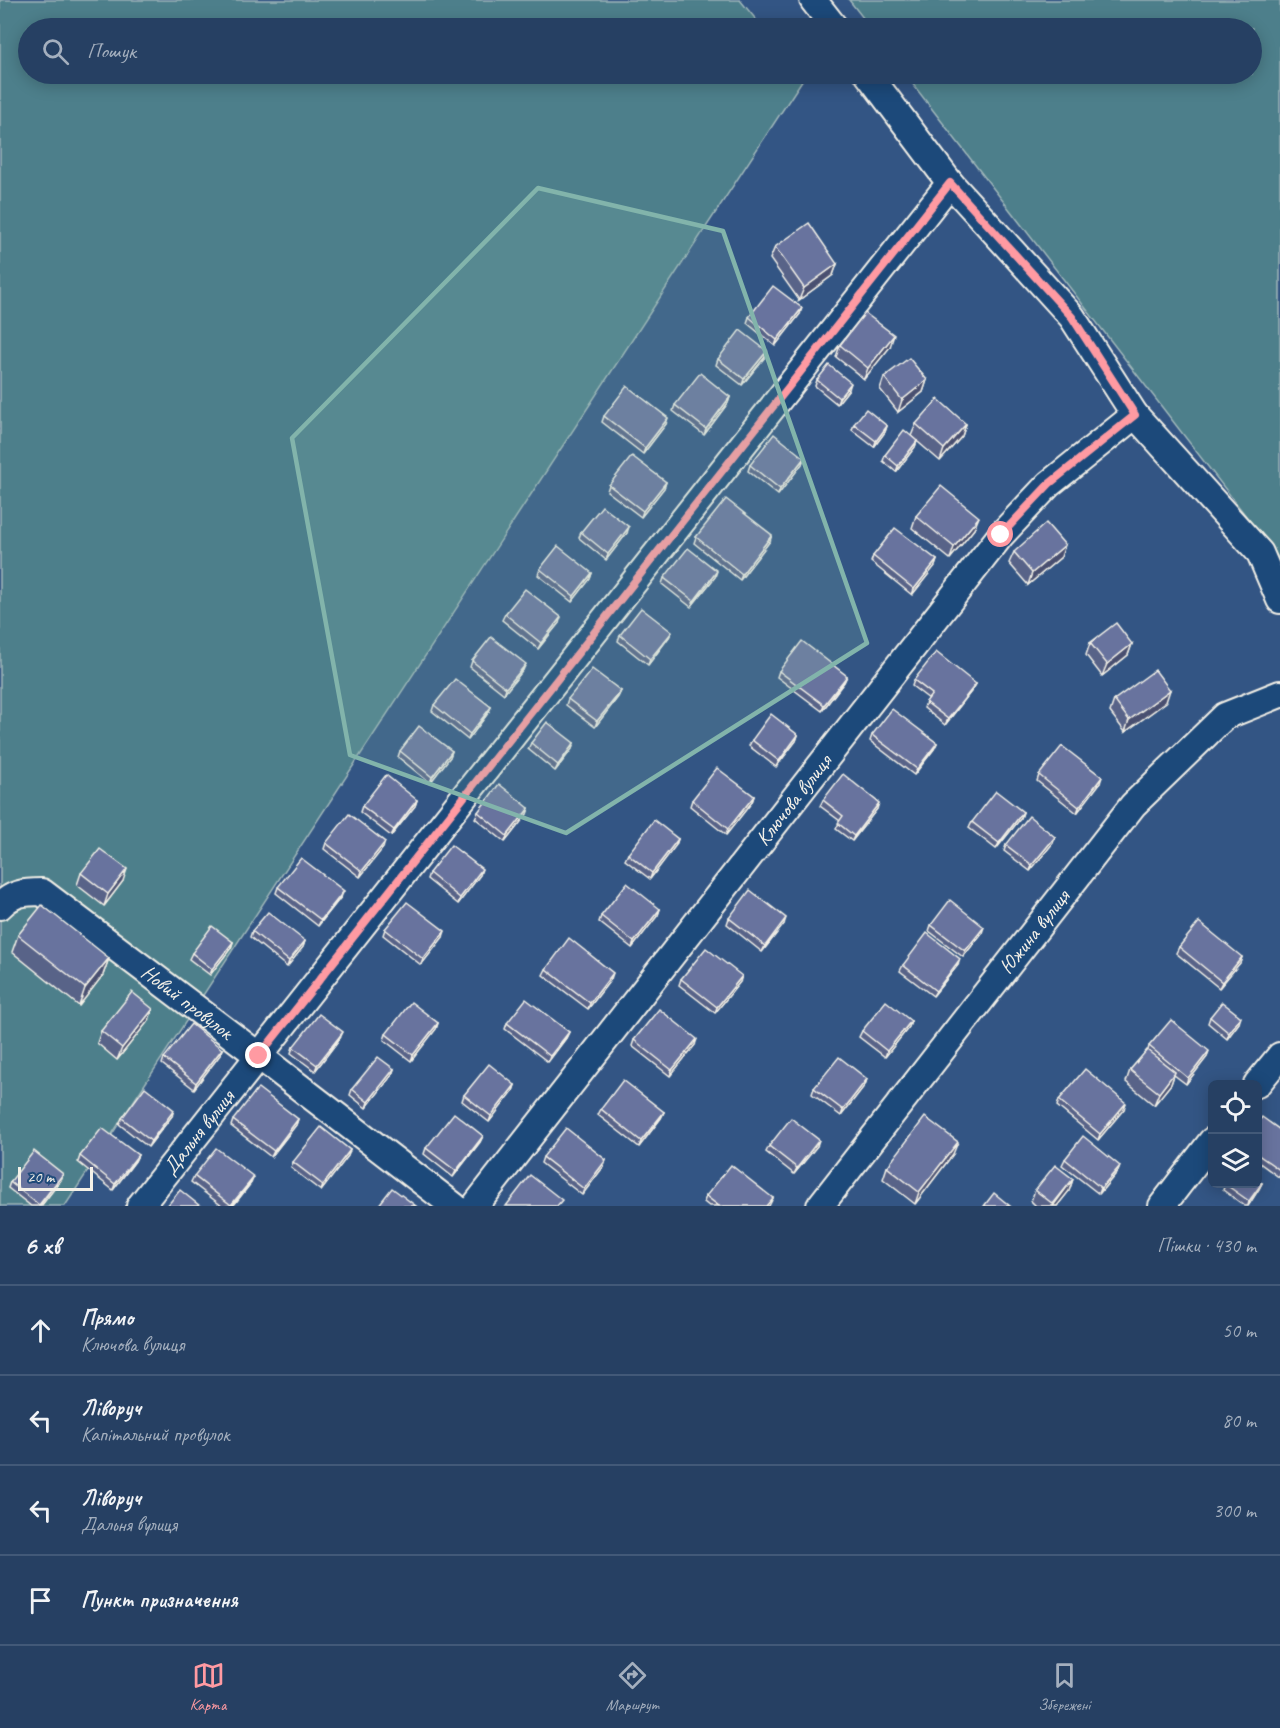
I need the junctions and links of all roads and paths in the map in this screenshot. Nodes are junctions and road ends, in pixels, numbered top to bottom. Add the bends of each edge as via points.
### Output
1 (813, 0) edge
2 (827, 18) edge
3 (876, 84) edge
4 (950, 183) junction
5 (1135, 415) junction
6 (1280, 600) edge
7 (1280, 694) edge
8 (0, 906) edge
9 (259, 1056) junction
10 (1280, 1056) edge
11 (1260, 1080) edge
12 (1208, 1146) edge
13 (140, 1206) edge
14 (454, 1206) edge
15 (475, 1206) edge
16 (820, 1206) edge
17 (1162, 1206) edge

1 - 2 street
3 - 4 street
4 - 5 street via 1072,317
4 - 9 street, Дальня вулиця
5 - 6 street via 1260,553
5 - 15 street, Ключова вулиця via 1049,484 1001,535
7 - 16 street, Южина вулиця via 1225,716 1133,805
8 - 9 street, Новий провулок via 22,891 42,892
9 - 13 street, Дальня вулиця
9 - 14 street, Новий провулок
10 - 11 street
12 - 17 street

